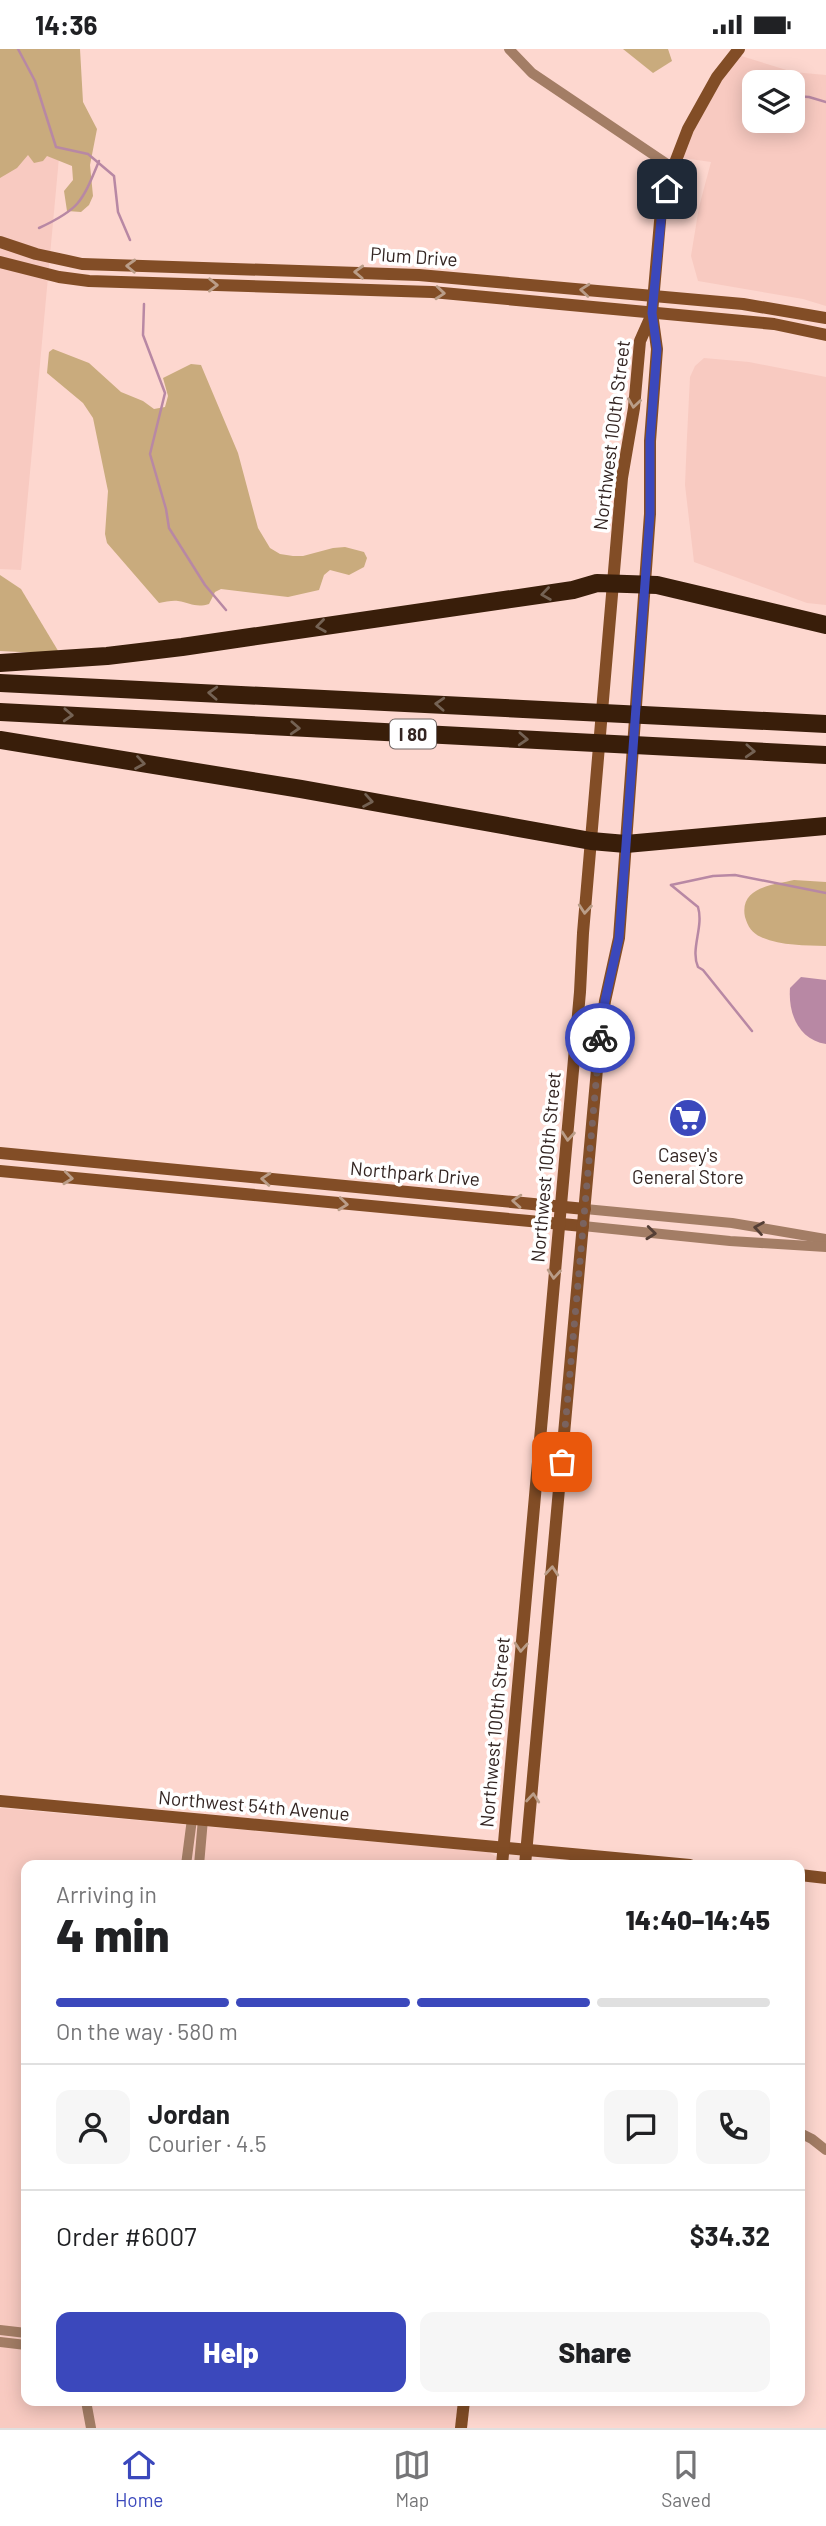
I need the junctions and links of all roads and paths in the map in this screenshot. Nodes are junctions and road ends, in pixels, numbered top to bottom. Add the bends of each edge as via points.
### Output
1 (509, 49) edge
2 (739, 49) edge
3 (673, 168) junction
4 (0, 242) edge
5 (0, 262) edge
6 (653, 296) junction
7 (652, 313) junction
8 (826, 318) edge
9 (826, 335) edge
10 (613, 583) junction
11 (645, 584) junction
12 (826, 625) edge
13 (0, 663) edge
14 (0, 683) edge
15 (0, 712) edge
16 (826, 724) edge
17 (0, 740) edge
18 (826, 755) edge
19 (826, 826) edge
20 (591, 841) junction
21 (626, 845) junction
22 (0, 1153) edge
23 (31, 1156) junction
24 (0, 1171) edge
25 (28, 1174) junction
26 (312, 1184) junction
27 (310, 1201) junction
28 (561, 1206) junction
29 (584, 1209) junction
30 (559, 1223) junction
31 (583, 1226) junction
32 (826, 1239) edge
33 (826, 1247) edge
34 (0, 1801) edge
35 (198, 1819) junction
36 (504, 1847) junction
37 (527, 1849) junction
38 (187, 1860) edge
39 (199, 1860) edge
40 (503, 1860) edge
41 (526, 1860) edge
42 (639, 1860) edge
43 (805, 1876) edge
44 (826, 1878) edge
45 (805, 2136) edge
46 (826, 2150) edge
47 (0, 2330) edge
48 (21, 2332) edge
49 (0, 2342) edge
50 (21, 2344) edge
51 (87, 2406) edge
52 (463, 2406) edge
53 (91, 2428) edge
54 (461, 2428) edge

1 - 3 street via 532,73
2 - 3 street via 701,103
3 - 6 street via 662,210
6 -> 4 street, Plum Drive via 407,274 82,264
5 -> 7 street, Plum Drive via 89,281 390,289
6 - 7 street
6 - 8 street, Plum Drive
7 - 9 street, Plum Drive via 774,324
7 -> 10 street, Northwest 100th Street via 640,341
7 - 11 street, Northwest 100th Street via 657,349
10 - 11 highway
10 -> 13 highway via 182,647
10 - 20 street, Northwest 100th Street
11 - 12 highway
11 - 21 street, Northwest 100th Street
16 -> 14 highway, I 80
15 -> 18 highway, I 80
17 -> 20 highway
19 - 21 highway
20 - 21 highway
20 -> 28 street, Northwest 100th Street
21 - 29 street, Northwest 100th Street via 619,938 601,1028
22 - 23 street, Northpark Drive
23 - 25 street
26 -> 23 street, Northpark Drive
24 - 25 street, Northpark Drive
25 -> 27 street, Northpark Drive
26 - 27 street
28 -> 26 street, Northpark Drive
27 -> 30 street, Northpark Drive
28 - 29 street, Northpark Drive
28 - 30 street, Northwest 100th Street
29 - 31 street, Northwest 100th Street
32 -> 29 street, Northpark Drive via 732,1223
30 - 31 street, Northpark Drive
30 -> 36 street, Northwest 100th Street
31 -> 33 street, Northpark Drive
37 -> 31 street, Northwest 100th Street
34 - 35 street, Northwest 54th Avenue
35 - 36 street, Northwest 54th Avenue
35 - 38 street
35 - 39 street
36 - 37 street, Northwest 54th Avenue
36 - 40 street, Northwest 100th Street
37 - 41 street, Northwest 100th Street
37 - 42 street, Northwest 54th Avenue
43 - 44 street
45 - 46 street
47 - 48 street
49 - 50 street
51 - 53 street
52 - 54 street

